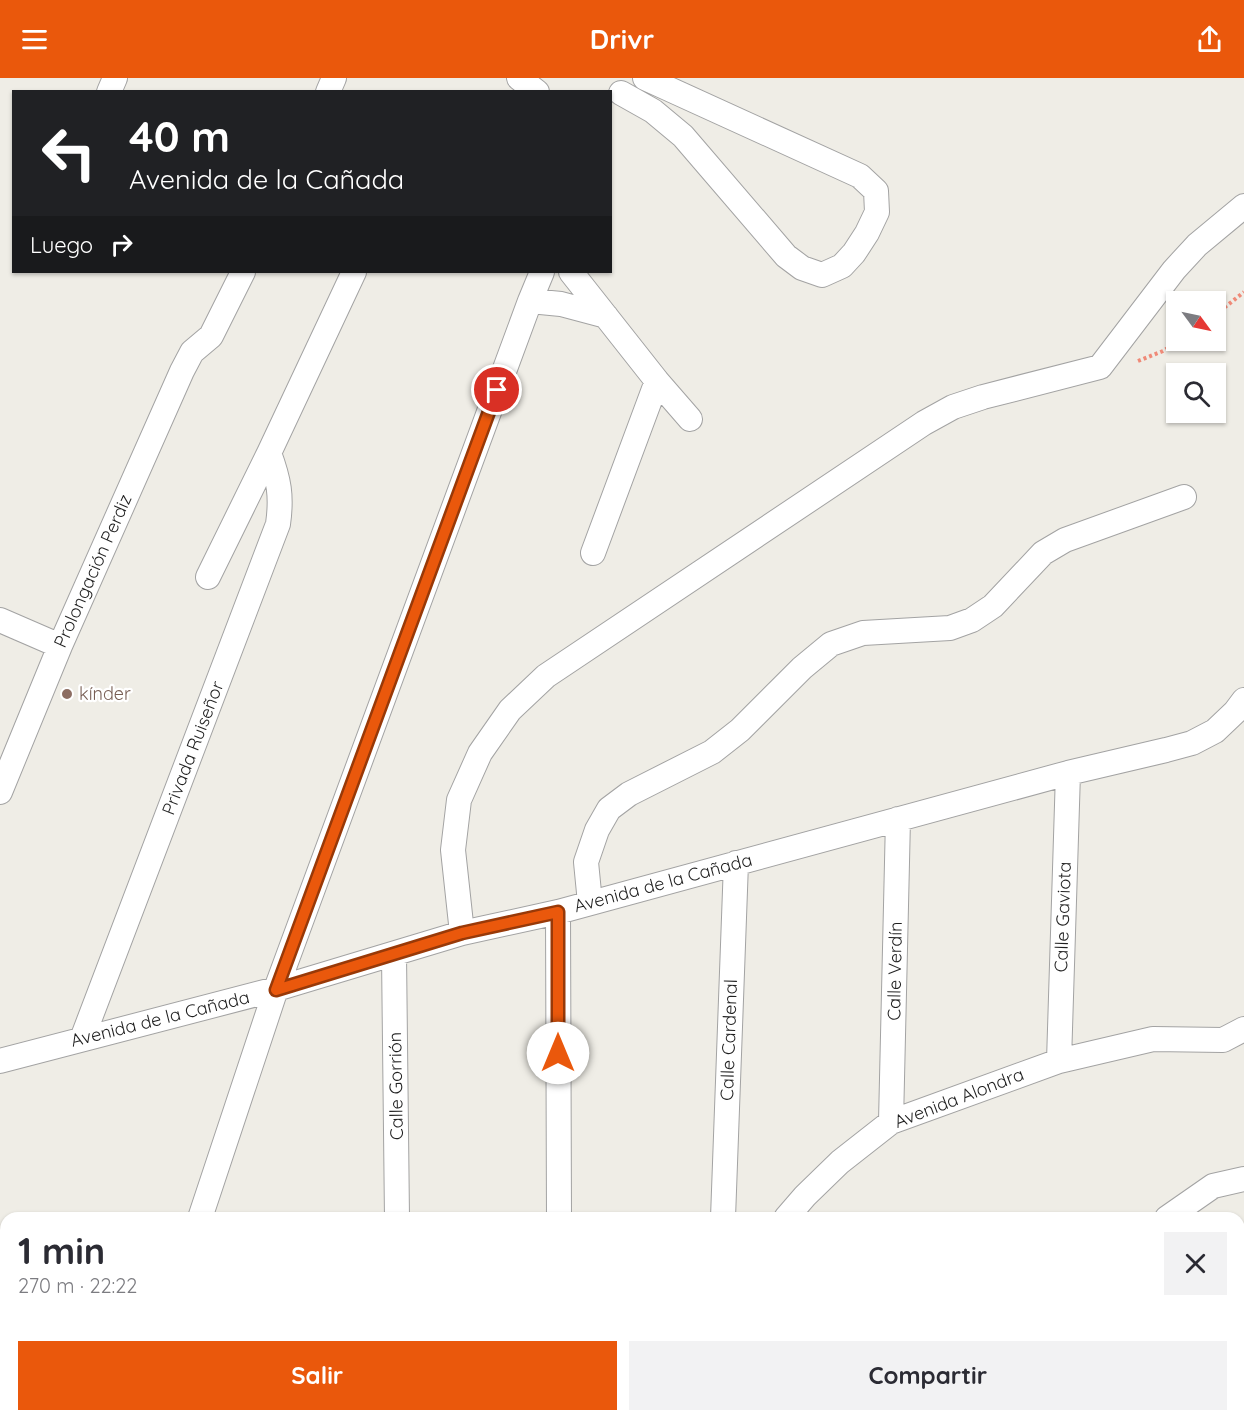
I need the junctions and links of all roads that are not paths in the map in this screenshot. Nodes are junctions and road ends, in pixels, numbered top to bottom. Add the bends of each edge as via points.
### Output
1 (519, 78) edge
2 (645, 78) edge
3 (534, 90) edge
4 (620, 94) edge
5 (1244, 206) edge
6 (242, 273) edge
7 (354, 273) edge
8 (542, 273) edge
9 (573, 273) edge
10 (530, 301) junction
11 (606, 316) junction
12 (657, 381) junction
13 (690, 419) dead end
14 (269, 453) junction
15 (1184, 497) dead end
16 (593, 553) dead end
17 (208, 577) dead end
18 (0, 620) edge
19 (60, 646) junction
20 (1244, 700) edge
21 (1068, 773) junction
22 (3, 776) edge
23 (898, 819) junction
24 (736, 863) junction
25 (590, 903) junction
26 (558, 912) junction
27 (462, 933) junction
28 (394, 955) junction
29 (276, 990) junction
30 (1244, 1029) edge
31 (82, 1039) junction
32 (0, 1061) edge
33 (1059, 1061) junction
34 (891, 1122) junction
35 (1241, 1179) edge
36 (202, 1212) edge
37 (397, 1212) edge
38 (559, 1212) edge
39 (723, 1212) edge
40 (791, 1212) edge
41 (1176, 1212) edge

1 - 3 street
2 - 4 street via 860,176 876,191 877,212 855,253 842,266 822,275 802,268 786,256 683,136 653,111
5 - 27 street via 1174,270 1100,367 963,404 924,423 546,675 510,710 480,753 459,800 453,850
6 - 19 street, Prolongación Perdiz via 210,336 192,352 182,371
7 - 14 street
8 - 10 street
9 - 11 street
10 - 11 street via 561,304
10 - 29 street
11 - 12 street
12 - 13 street
12 - 16 street
14 - 17 street
14 - 31 street, Privada Ruiseñor via 279,479 278,524
15 - 25 street via 1065,540 1043,553 993,606 972,620 950,628 862,633 831,644 712,752 629,794 609,809 586,862
18 - 19 street
19 - 22 street, Prolongación Perdiz
20 - 21 street, Avenida de la Cañada via 1215,731 1192,743
21 - 23 street, Avenida de la Cañada
21 - 33 street, Calle Gaviota
23 - 24 street, Avenida de la Cañada
23 - 34 street, Calle Verdín
24 - 25 street, Avenida de la Cañada
24 - 39 street, Calle Cardenal
25 - 26 street, Avenida de la Cañada
26 - 27 street, Avenida de la Cañada
26 - 38 street
27 - 28 street, Avenida de la Cañada
28 - 29 street, Avenida de la Cañada
28 - 37 street, Calle Gorrión
29 - 31 street, Avenida de la Cañada
29 - 36 street
30 - 33 street, Avenida Alondra via 1222,1040 1153,1039
31 - 32 street, Avenida de la Cañada
33 - 34 street, Avenida Alondra
34 - 40 street, Avenida Alondra via 840,1162
35 - 41 street via 1213,1186

